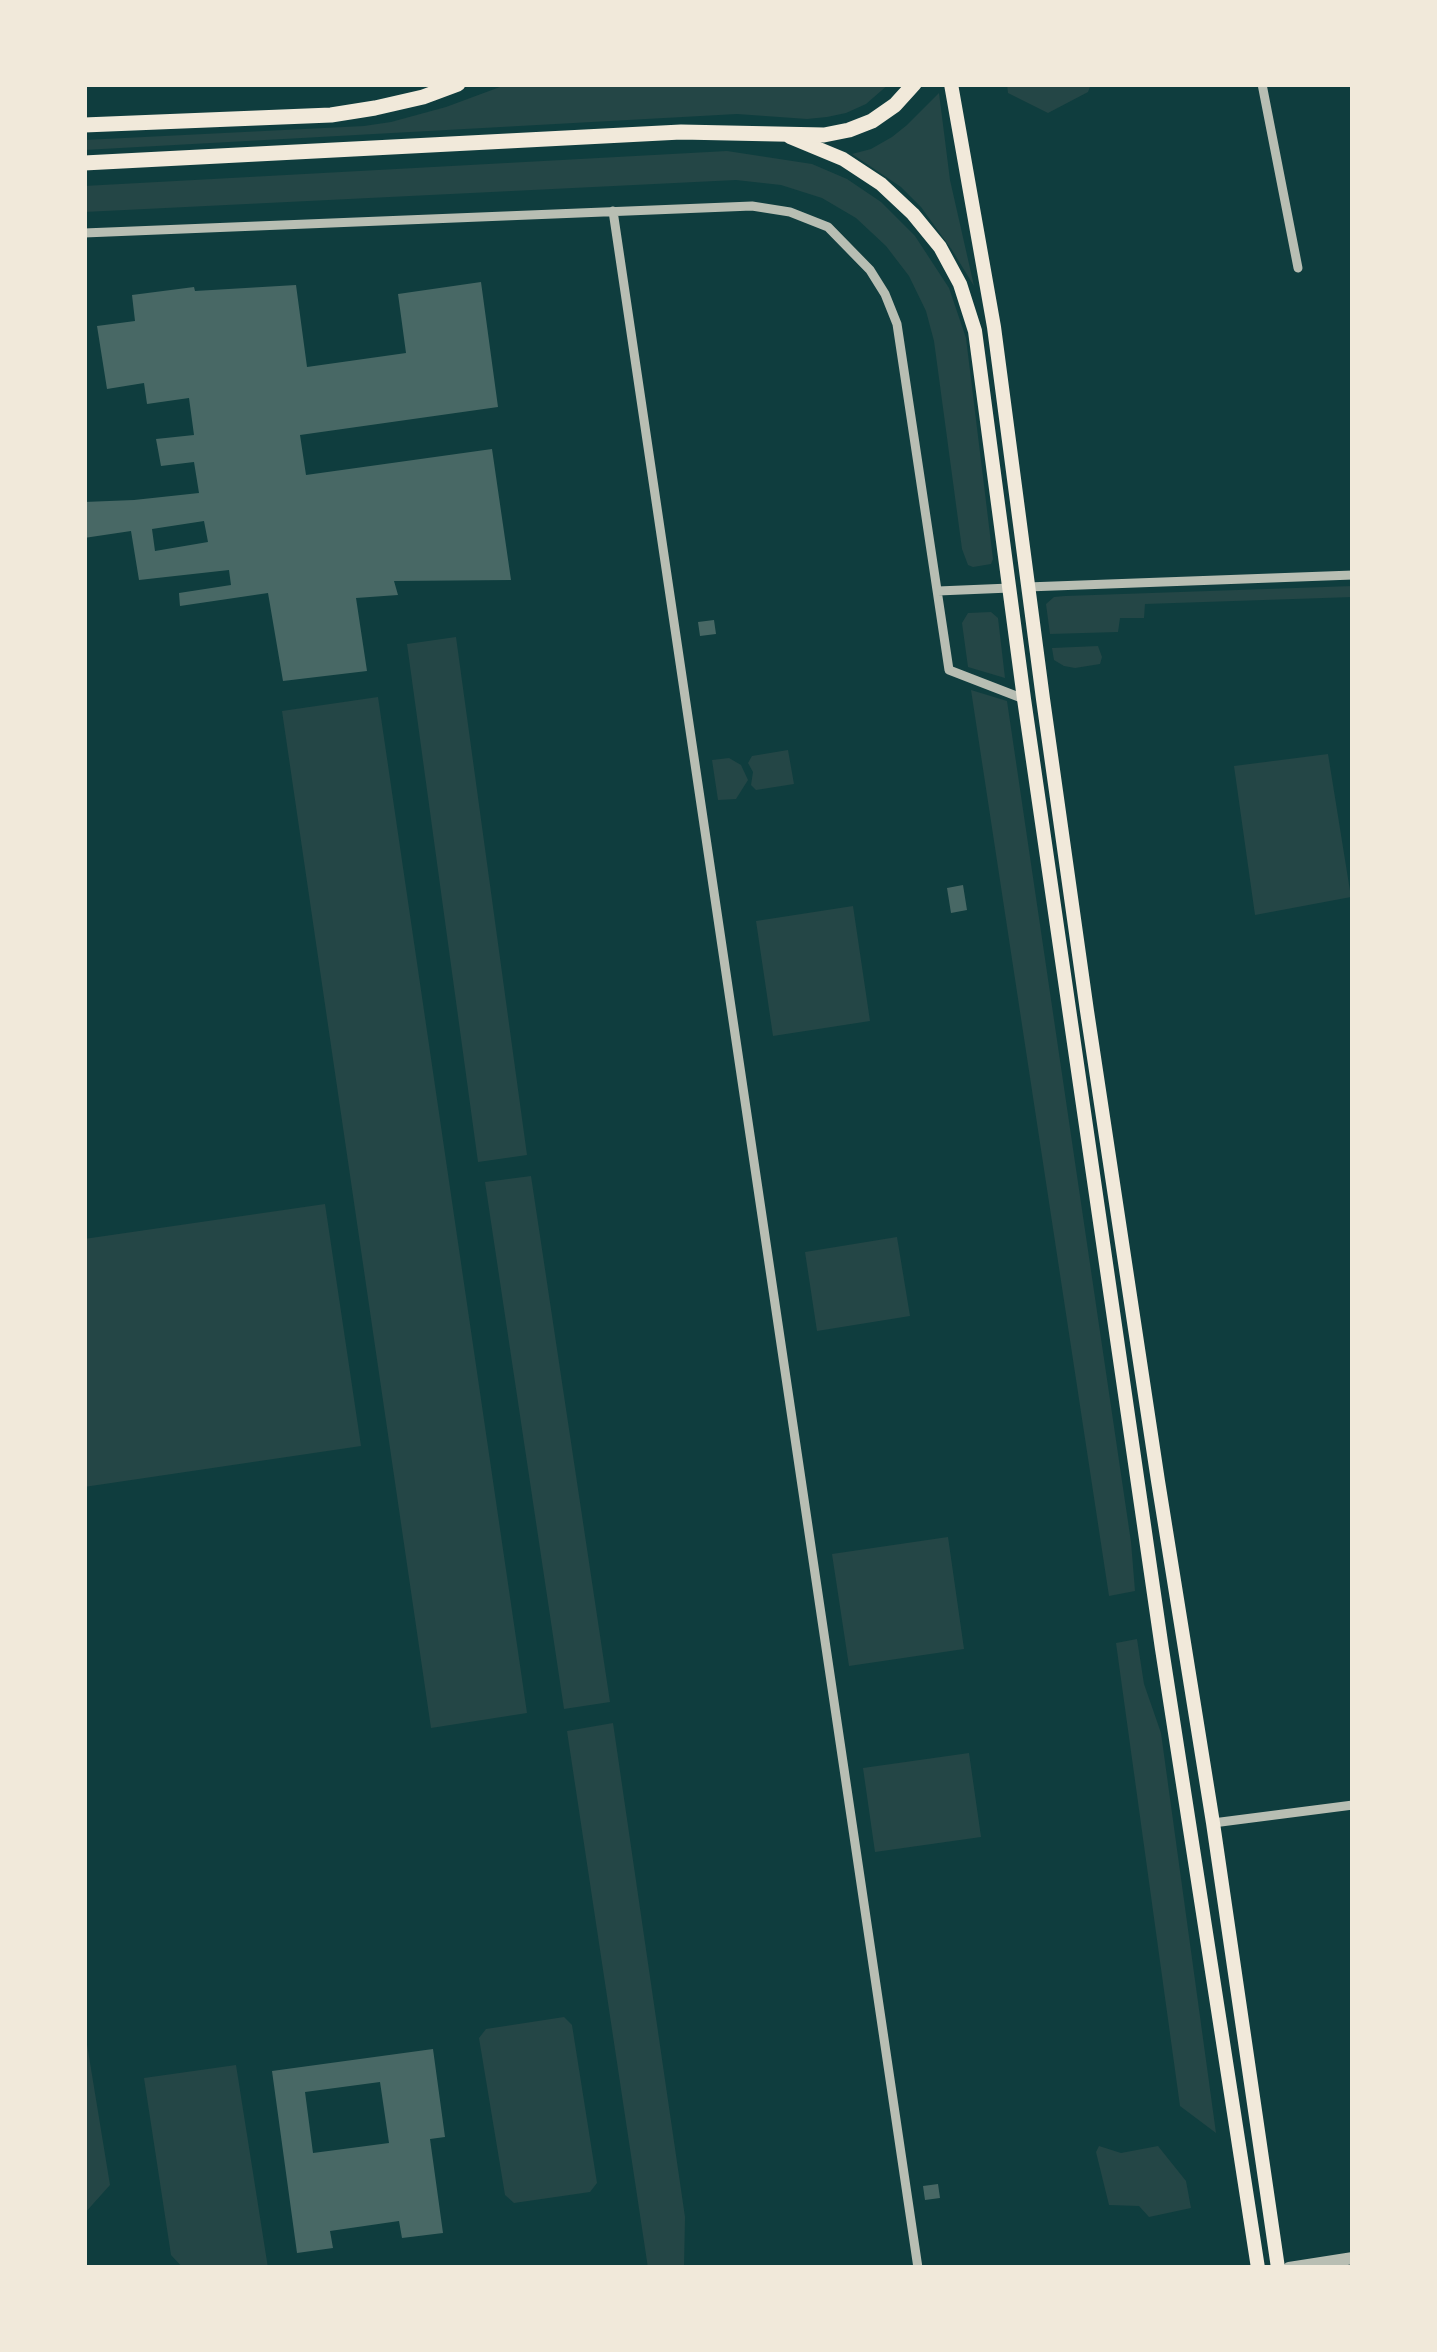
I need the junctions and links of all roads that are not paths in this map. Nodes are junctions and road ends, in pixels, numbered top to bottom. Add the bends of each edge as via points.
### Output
1 (458, 84) edge
2 (914, 84) edge
3 (951, 84) edge
4 (1262, 84) edge
5 (84, 125) edge
6 (788, 136) junction
7 (84, 163) edge
8 (614, 212) junction
9 (84, 233) edge
10 (1298, 268) dead end
11 (1353, 575) edge
12 (1029, 587) junction
13 (1011, 588) junction
14 (938, 591) junction
15 (1024, 699) junction
16 (1158, 1481) junction
17 (1140, 1484) junction
18 (1353, 1805) edge
19 (1213, 1823) junction
20 (1190, 1827) junction
21 (1353, 2258) edge
22 (918, 2268) edge
23 (1258, 2268) edge
24 (1278, 2268) edge
25 (1289, 2268) edge

1 - 5 main road via 331,115
2 - 6 main road via 861,125
3 - 12 main road
4 - 10 street
6 - 7 main road via 681,132
6 - 13 main road via 881,184 940,247 961,284 975,331
8 - 9 street
8 - 14 street via 790,212 828,227 871,270 897,323
8 - 22 street
11 - 12 street
12 - 13 street
12 - 16 main road
13 - 14 street
13 - 15 main road
14 - 15 street via 950,670
15 - 17 main road
16 - 17 main road
16 - 19 main road
17 - 20 main road
18 - 19 street
19 - 20 main road
19 - 24 main road
20 - 23 main road
21 - 25 street

